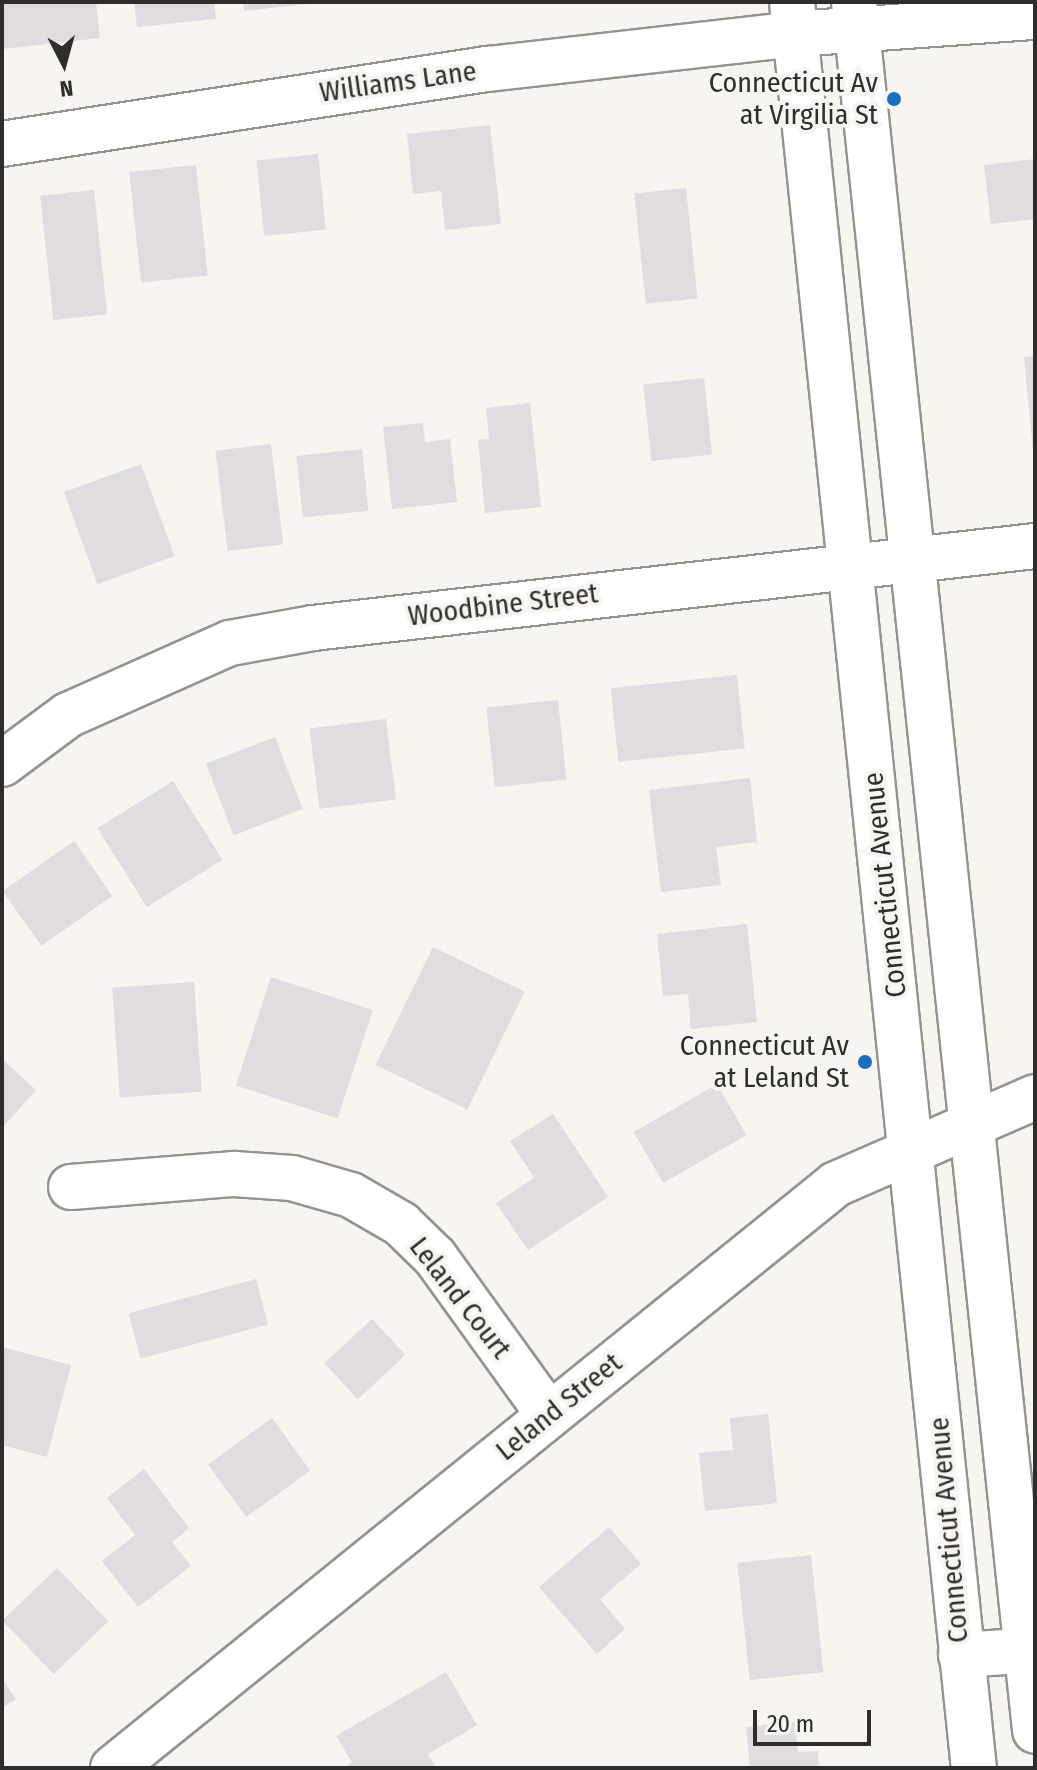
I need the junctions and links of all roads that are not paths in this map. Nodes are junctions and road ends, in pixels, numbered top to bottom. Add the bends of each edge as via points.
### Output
1 (855, 17) edge
2 (1035, 17) edge
3 (794, 18) edge
4 (2, 144) edge
5 (1035, 546) edge
6 (914, 558) junction
7 (851, 566) junction
8 (2, 764) edge
9 (1035, 1097) edge
10 (972, 1124) junction
11 (913, 1149) junction
12 (71, 1187) dead end
13 (549, 1415) junction
14 (1031, 1651) edge
15 (961, 1655) junction
16 (1035, 1731) edge
17 (113, 1768) edge
18 (974, 1768) edge

1 - 2 street, Williams Lane
1 - 3 street, Williams Lane
1 - 6 street
3 - 4 street, Williams Lane
3 - 7 street, Connecticut Avenue
5 - 6 street, Woodbine Street
6 - 7 street, Woodbine Street
6 - 10 street
7 - 8 street, Woodbine Street via 230,643 68,715
7 - 11 street, Connecticut Avenue
9 - 10 street, Leland Street
10 - 11 street, Leland Street
10 - 14 street
11 - 13 street, Leland Street via 836,1184
11 - 15 street, Connecticut Avenue
12 - 13 street, Leland Court via 234,1174 292,1178 351,1195 401,1224 435,1257
13 - 17 street, Leland Street
14 - 15 street
14 - 16 street
15 - 18 street, Connecticut Avenue

